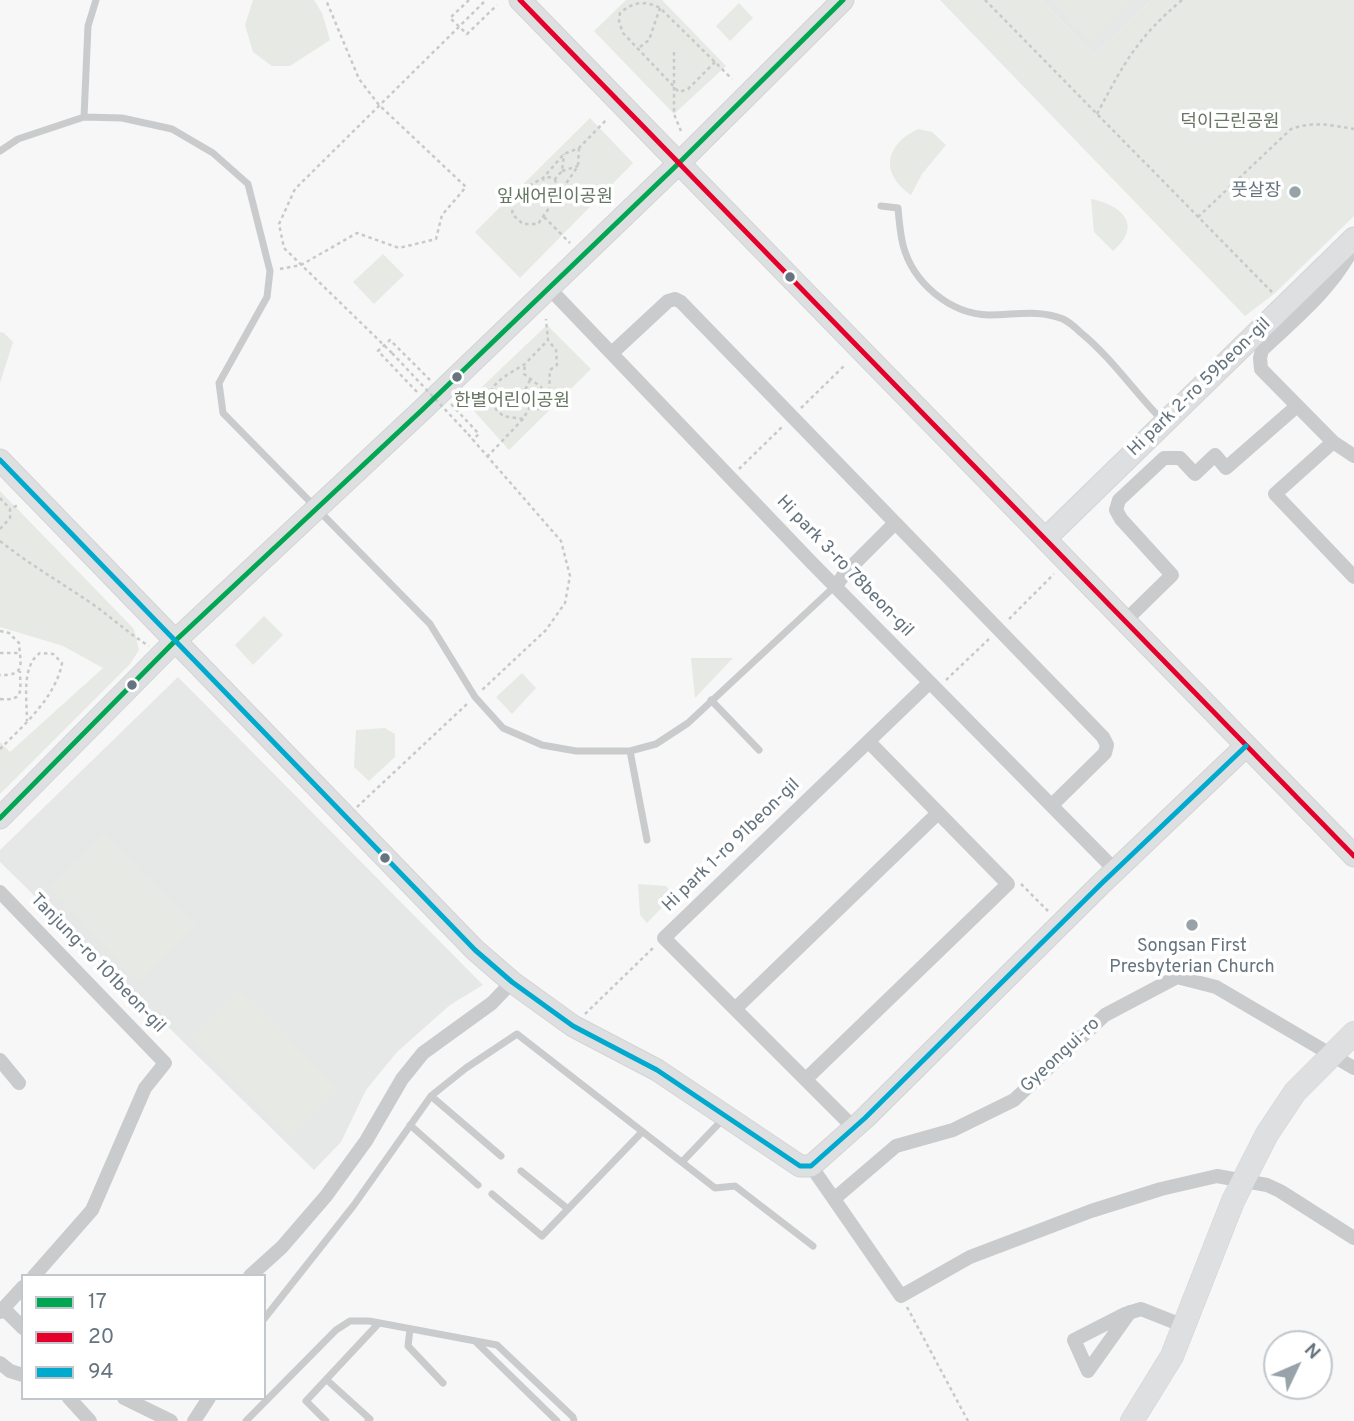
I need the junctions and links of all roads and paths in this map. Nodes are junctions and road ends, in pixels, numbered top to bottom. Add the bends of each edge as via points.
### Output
1 (96, 0) edge
2 (326, 0) edge
3 (469, 0) edge
4 (486, 0) edge
5 (520, 0) edge
6 (843, 0) edge
7 (985, 0) edge
8 (1182, 0) edge
9 (497, 5) dead end
10 (660, 8) junction
11 (458, 27) junction
12 (639, 48) junction
13 (674, 52) dead end
14 (715, 62) junction
15 (732, 79) dead end
16 (674, 87) junction
17 (379, 105) junction
18 (1097, 114) junction
19 (84, 117) junction
20 (607, 119) dead end
21 (1354, 129) edge
22 (681, 131) dead end
23 (579, 148) junction
24 (0, 151) edge
25 (564, 154) junction
26 (679, 163) junction
27 (578, 166) junction
28 (562, 171) junction
29 (543, 178) junction
30 (555, 179) junction
31 (558, 192) junction
32 (881, 206) dead end
33 (544, 217) junction
34 (1198, 217) junction
35 (1354, 238) edge
36 (570, 243) dead end
37 (1354, 246) edge
38 (301, 265) junction
39 (270, 271) junction
40 (549, 288) junction
41 (1274, 294) dead end
42 (546, 319) dead end
43 (548, 340) junction
44 (385, 346) junction
45 (612, 353) junction
46 (525, 364) junction
47 (846, 364) dead end
48 (531, 379) junction
49 (430, 380) dead end
50 (417, 392) dead end
51 (451, 404) dead end
52 (536, 405) junction
53 (1297, 406) junction
54 (530, 407) junction
55 (798, 411) dead end
56 (523, 419) junction
57 (787, 422) dead end
58 (1164, 422) junction
59 (472, 440) junction
60 (1333, 442) junction
61 (1354, 456) edge
62 (487, 457) junction
63 (0, 460) edge
64 (739, 470) dead end
65 (0, 499) edge
66 (20, 503) dead end
67 (317, 508) junction
68 (10, 509) junction
69 (895, 523) junction
70 (0, 529) edge
71 (1045, 539) junction
72 (0, 541) edge
73 (1054, 575) dead end
74 (1354, 577) edge
75 (836, 586) junction
76 (1125, 621) junction
77 (1004, 624) dead end
78 (0, 631) edge
79 (993, 634) dead end
80 (175, 640) junction
81 (152, 648) dead end
82 (0, 653) edge
83 (20, 653) junction
84 (20, 667) junction
85 (0, 675) edge
86 (946, 680) dead end
87 (929, 683) junction
88 (474, 697) junction
89 (0, 699) edge
90 (711, 700) junction
91 (27, 721) junction
92 (869, 742) junction
93 (1246, 746) junction
94 (0, 749) edge
95 (759, 750) dead end
96 (630, 751) junction
97 (1052, 804) junction
98 (356, 808) dead end
99 (938, 813) junction
100 (0, 818) edge
101 (647, 840) dead end
102 (1354, 856) edge
103 (1115, 870) junction
104 (1021, 884) dead end
105 (0, 892) edge
106 (1055, 919) dead end
107 (653, 948) dead end
108 (512, 982) junction
109 (736, 1008) junction
110 (581, 1018) dead end
111 (1354, 1032) edge
112 (1330, 1055) junction
113 (0, 1060) edge
114 (1354, 1068) edge
115 (806, 1079) junction
116 (19, 1083) dead end
117 (431, 1096) junction
118 (725, 1117) junction
119 (410, 1125) junction
120 (854, 1128) junction
121 (642, 1132) junction
122 (501, 1156) dead end
123 (682, 1162) junction
124 (811, 1166) junction
125 (521, 1171) dead end
126 (1242, 1182) junction
127 (478, 1185) dead end
128 (492, 1194) dead end
129 (834, 1199) junction
130 (568, 1209) junction
131 (1354, 1238) edge
132 (813, 1246) dead end
133 (36, 1274) edge
134 (252, 1274) edge
135 (21, 1289) edge
136 (901, 1296) junction
137 (2, 1310) edge
138 (1130, 1312) dead end
139 (266, 1316) edge
140 (379, 1323) junction
141 (21, 1326) edge
142 (1184, 1326) junction
143 (410, 1329) junction
144 (475, 1341) junction
145 (0, 1363) edge
146 (21, 1374) edge
147 (327, 1380) junction
148 (443, 1382) dead end
149 (71, 1400) edge
150 (128, 1400) edge
151 (207, 1400) edge
152 (90, 1421) edge
153 (171, 1421) edge
154 (194, 1421) edge
155 (246, 1421) edge
156 (326, 1421) edge
157 (368, 1421) edge
158 (557, 1421) edge
159 (574, 1421) edge
160 (968, 1421) edge
161 (1132, 1421) edge

1 - 19 lane via 88,26
2 - 17 path via 359,79
3 - 11 path via 450,18
4 - 11 path
5 - 26 street
6 - 26 street
7 - 18 path
8 - 18 path via 1135,46
9 - 11 path via 467,34
10 - 12 path via 649,40
10 - 12 path via 640,1 620,13 623,33
10 - 14 path
11 - 17 path
12 - 16 path
13 - 16 path
14 - 15 path
14 - 16 path via 688,89 679,92
16 - 22 path via 674,114
17 - 38 path via 295,189 279,223 284,248
17 - 38 path via 466,187 442,215 436,239 399,248 356,233
18 - 34 path
19 - 24 lane via 18,139
19 - 39 lane via 122,118 172,129 213,153 248,184
20 - 23 path
21 - 34 path via 1323,123 1291,129
23 - 25 path
23 - 27 path
25 - 28 path
25 - 29 path
26 - 40 street
26 - 71 street
27 - 28 path
27 - 31 path
28 - 30 path
29 - 30 path
29 - 31 path via 549,191
29 - 33 path via 514,199 512,214 523,224 538,224
30 - 31 path
31 - 33 path
32 - 58 lane via 898,208 904,248 928,288 950,305 985,315 1039,312 1065,320 1120,370
33 - 36 path
34 - 41 path
35 - 58 street, Hi park 2-ro 59beon-gil
37 - 53 street via 1326,289 1262,350 1261,369
38 - 39 path
38 - 44 path
39 - 67 lane via 267,296 219,383 223,413
40 - 45 street, Hi park 3-ro 78beon-gil
40 - 67 street
42 - 43 path
43 - 46 path
43 - 52 path via 556,350 557,365 550,370 547,404 538,411
44 - 49 path via 390,340
44 - 50 path via 379,351
44 - 59 path, bridge
45 - 69 street via 668,301 681,302
45 - 75 street, Hi park 3-ro 78beon-gil
46 - 48 path via 524,374
46 - 56 path via 492,388 492,405 503,416
47 - 55 path
48 - 52 path via 541,387 543,399
48 - 54 path via 523,394
51 - 59 path via 479,434
52 - 54 path
53 - 60 street
53 - 76 street via 1226,468 1215,456 1195,474 1180,458 1164,458 1119,500 1116,510 1121,519 1172,575
54 - 56 path
56 - 62 path
57 - 64 path
58 - 71 street, Hi park 2-ro 59beon-gil
59 - 62 path
60 - 61 street
60 - 74 street via 1275,494
62 - 88 path via 561,541 570,576 565,603 546,629
63 - 80 street
65 - 68 path
66 - 68 path
67 - 80 street
67 - 88 lane via 430,624
68 - 70 path via 10,518
69 - 75 street
69 - 97 street via 1103,737 1105,753
71 - 76 street
72 - 81 path
73 - 77 path
75 - 87 street, Hi park 3-ro 78beon-gil
75 - 90 lane
76 - 93 street
78 - 83 path via 13,636
79 - 86 path
80 - 100 street
80 - 108 street via 475,950
82 - 83 path
83 - 84 path
84 - 85 path via 17,674
84 - 89 path via 18,698
87 - 92 street, Hi park 1-ro 91beon-gil
87 - 97 street, Hi park 3-ro 78beon-gil
88 - 96 lane via 503,728 542,745 576,751
88 - 98 path
90 - 95 lane
90 - 96 lane via 688,723 656,744
91 - 91 path via 61,672 62,663 53,654 40,653 31,662
91 - 94 path
92 - 99 street
92 - 109 street, Hi park 1-ro 91beon-gil via 664,938
93 - 102 street
93 - 103 street
96 - 101 lane
97 - 103 street, Hi park 3-ro 78beon-gil
99 - 109 street
99 - 115 street via 1008,884
103 - 120 street
104 - 106 path
105 - 133 street, Tanjung-ro 101beon-gil via 166,1063 145,1088 92,1210
107 - 110 path
108 - 118 street via 573,1026 657,1070
108 - 134 street via 492,1003 423,1053 326,1196
109 - 115 street, Hi park 1-ro 91beon-gil
111 - 112 main road
112 - 114 street, Gyeongui-ro
112 - 126 main road via 1295,1092
112 - 129 street, Gyeongui-ro via 1216,987 1177,977 1105,1015 1014,1100 953,1130 896,1146
113 - 116 street
115 - 120 street, Hi park 1-ro 91beon-gil
117 - 119 lane
117 - 121 lane via 517,1034
117 - 122 lane
118 - 123 lane
118 - 124 street via 793,1163
119 - 127 lane
119 - 139 lane
120 - 124 street
121 - 123 lane
121 - 130 lane
123 - 132 lane via 715,1188 735,1186
124 - 129 street
125 - 130 lane
126 - 131 street via 1280,1191
126 - 136 street via 1217,1176 1091,1211 970,1257
126 - 142 main road
128 - 130 lane via 542,1236
129 - 136 street
135 - 137 street
136 - 160 path
137 - 141 street
138 - 142 street via 1141,1309
140 - 143 lane
140 - 147 lane
140 - 155 lane via 350,1321 335,1330
142 - 161 main road via 1172,1356
143 - 144 lane
143 - 148 lane via 408,1346
144 - 158 lane
144 - 159 lane via 497,1345
145 - 146 street
147 - 156 lane via 306,1401
147 - 157 lane
149 - 152 street
150 - 153 street
151 - 154 street

